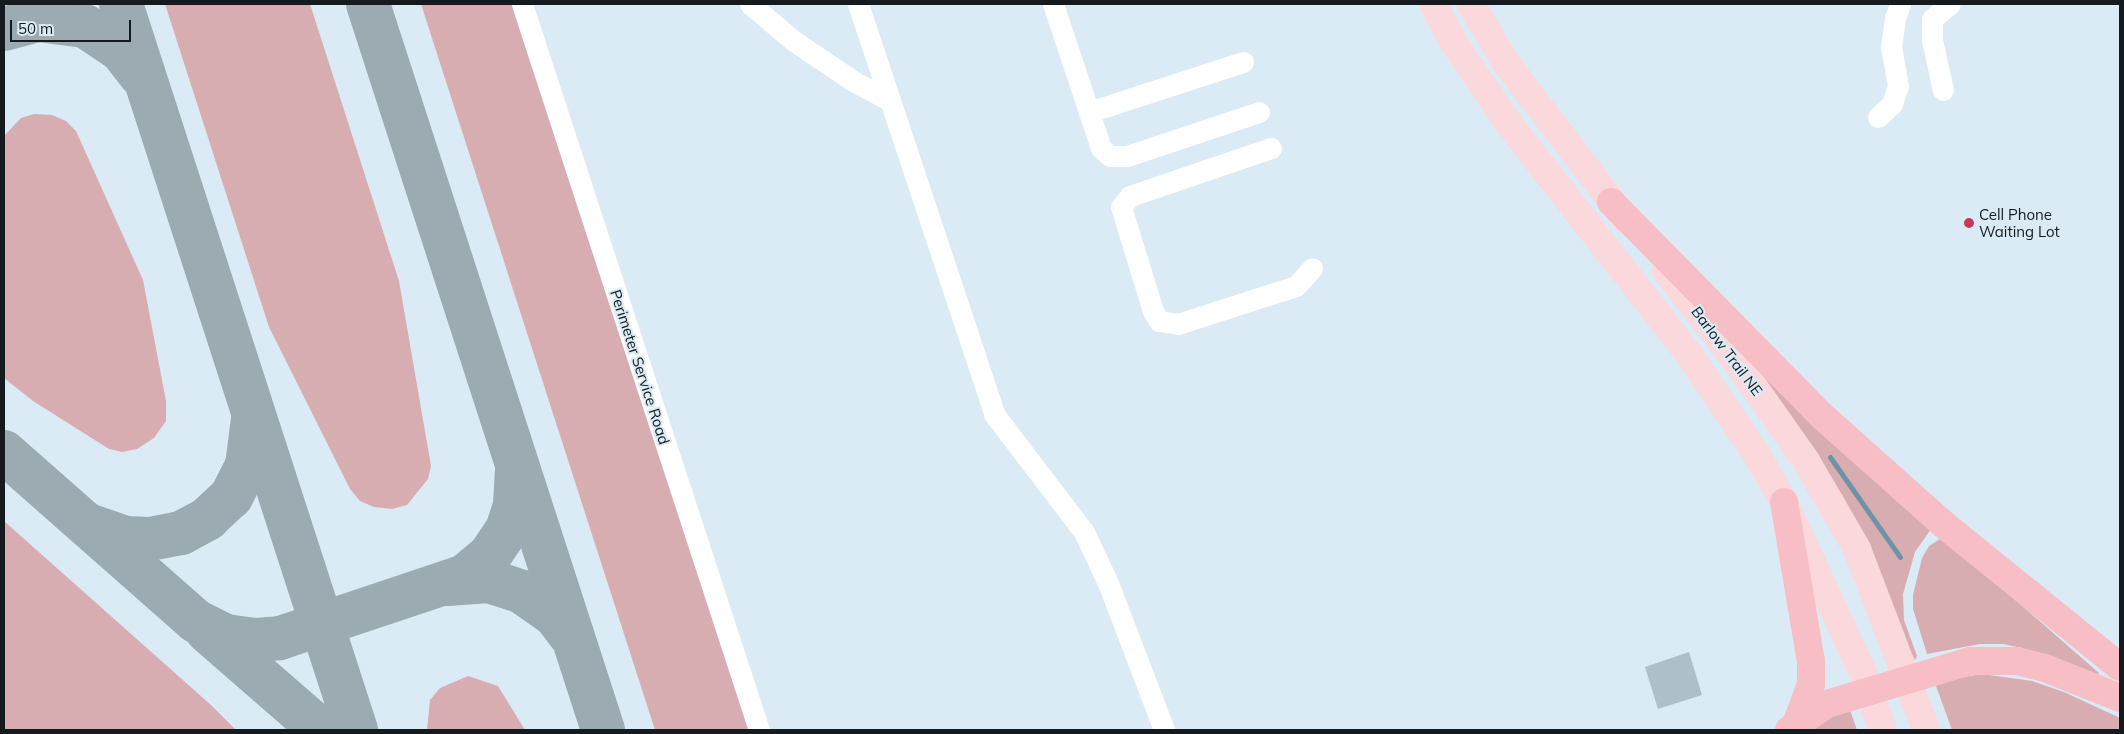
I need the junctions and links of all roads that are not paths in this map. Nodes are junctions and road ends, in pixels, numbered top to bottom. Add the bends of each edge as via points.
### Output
1 (522, 4) edge
2 (750, 4) edge
3 (858, 4) edge
4 (1053, 4) edge
5 (1434, 4) edge
6 (1471, 4) edge
7 (1900, 4) edge
8 (1950, 4) edge
9 (1243, 62) dead end
10 (1943, 90) dead end
11 (888, 100) junction
12 (1089, 112) junction
13 (1259, 112) dead end
14 (1878, 117) dead end
15 (1271, 148) dead end
16 (1611, 202) junction
17 (1312, 268) dead end
18 (1784, 502) junction
19 (2120, 667) edge
20 (1907, 679) junction
21 (1870, 691) junction
22 (2120, 698) edge
23 (1793, 726) edge
24 (759, 730) edge
25 (1164, 730) edge
26 (1884, 730) edge
27 (1926, 730) edge

1 - 24 street, Perimeter Service Road
2 - 11 street via 794,41 853,81
3 - 11 street
4 - 12 street
5 - 18 main road via 1454,43 1509,124 1690,356
6 - 16 main road, Barlow Trail NE via 1506,63
7 - 14 street via 1894,18 1891,47 1898,86 1892,104
8 - 10 street via 1932,20 1932,40
9 - 12 street
11 - 25 street via 994,414 1084,532 1108,583
12 - 13 street via 1101,148 1110,156 1127,156
15 - 17 street via 1130,196 1121,207 1153,311 1159,321 1178,324 1296,286
16 - 19 highway via 1822,416 1942,522
16 - 20 main road, Barlow Trail NE via 1733,357 1806,461 1857,550
18 - 21 main road
18 - 23 highway via 1811,661 1812,684
20 - 21 highway
20 - 22 highway via 1970,661 2017,661 2046,668
20 - 27 main road, Barlow Trail NE
21 - 23 highway via 1827,704
21 - 26 main road

